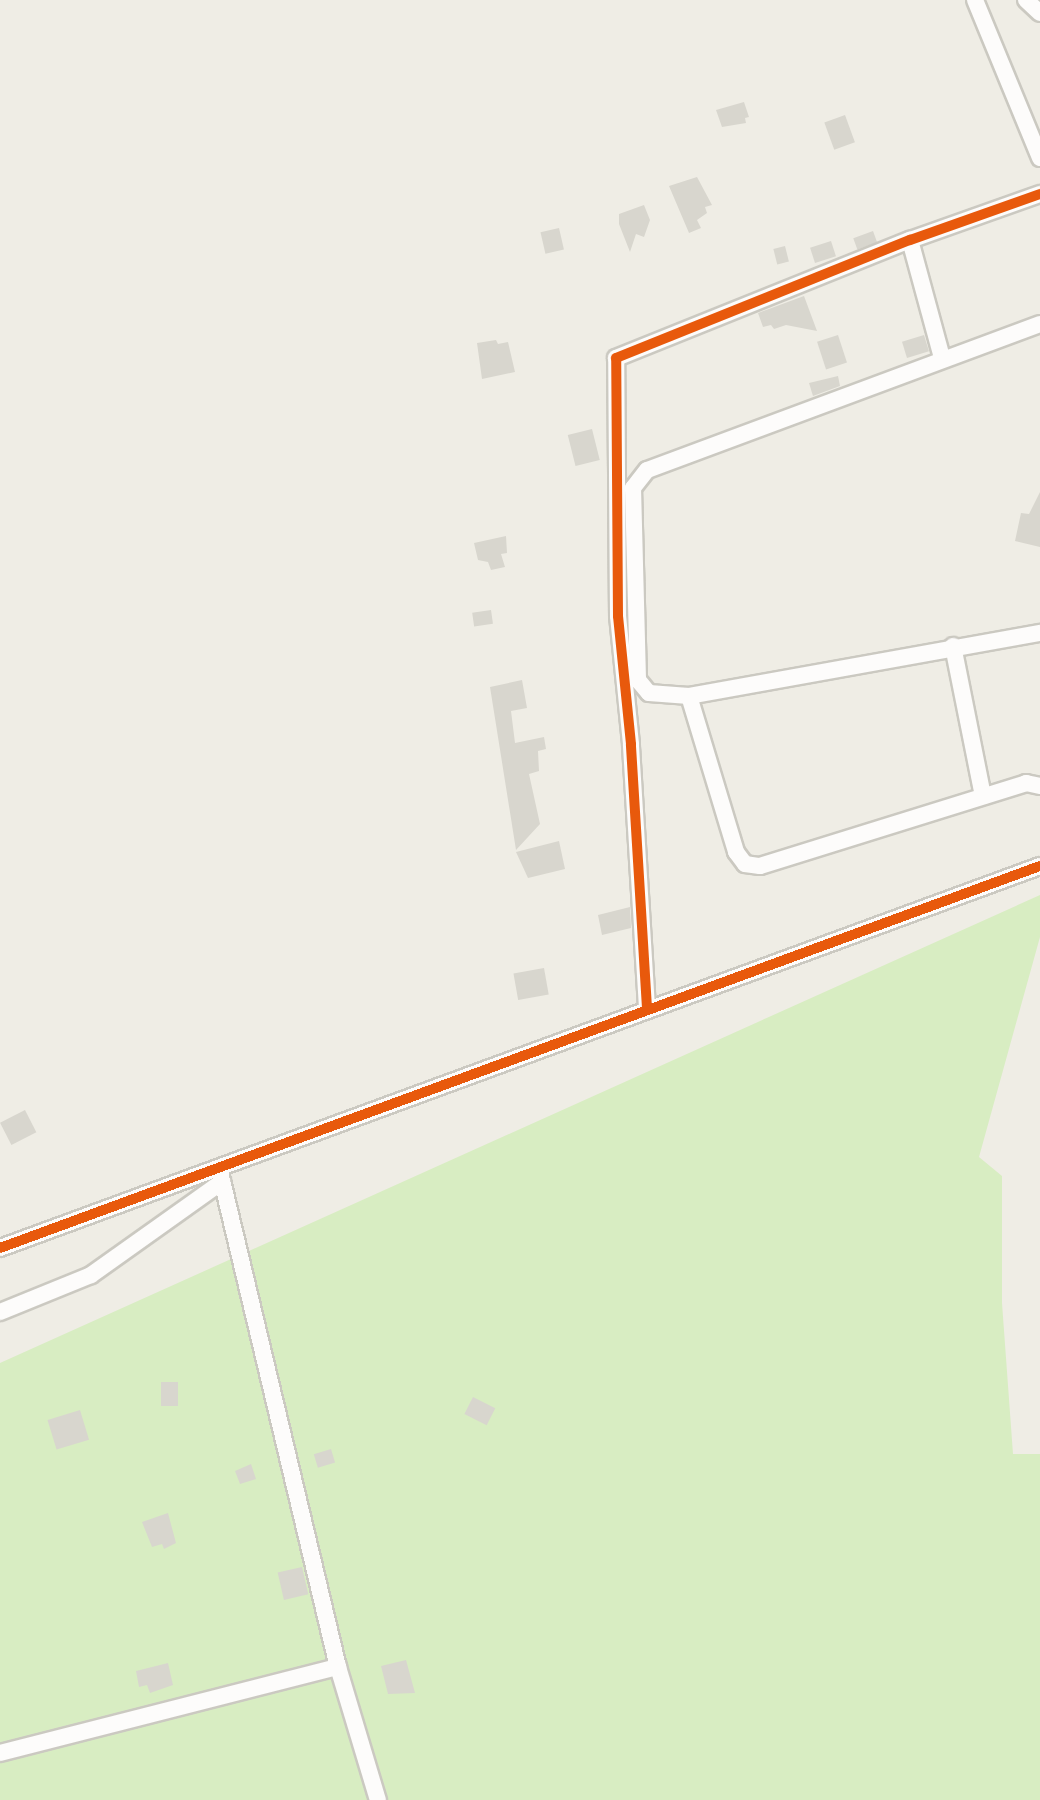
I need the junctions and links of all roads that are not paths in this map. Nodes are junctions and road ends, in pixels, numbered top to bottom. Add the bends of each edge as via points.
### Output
1 (975, 0) edge
2 (1026, 0) edge
3 (1040, 13) edge
4 (1040, 158) edge
5 (1040, 194) edge
6 (910, 240) junction
7 (1040, 324) edge
8 (942, 358) junction
9 (1040, 633) edge
10 (953, 646) junction
11 (689, 696) junction
12 (1035, 781) edge
13 (983, 796) junction
14 (1040, 866) edge
15 (647, 1008) junction
16 (220, 1175) junction
17 (0, 1248) edge
18 (0, 1312) edge
19 (338, 1667) junction
20 (0, 1753) edge
21 (378, 1800) edge

1 - 4 street
2 - 3 street
5 - 6 street
6 - 8 street
6 - 15 street via 616,358 618,616
7 - 8 street
8 - 11 street via 647,470 637,479 633,488 638,680 649,693
9 - 10 street
10 - 11 street
10 - 13 street
11 - 13 street via 736,852 745,864 760,866
12 - 13 street
14 - 15 street
15 - 16 street
16 - 17 street
16 - 18 street via 91,1275
16 - 19 street
19 - 20 street
19 - 21 street

